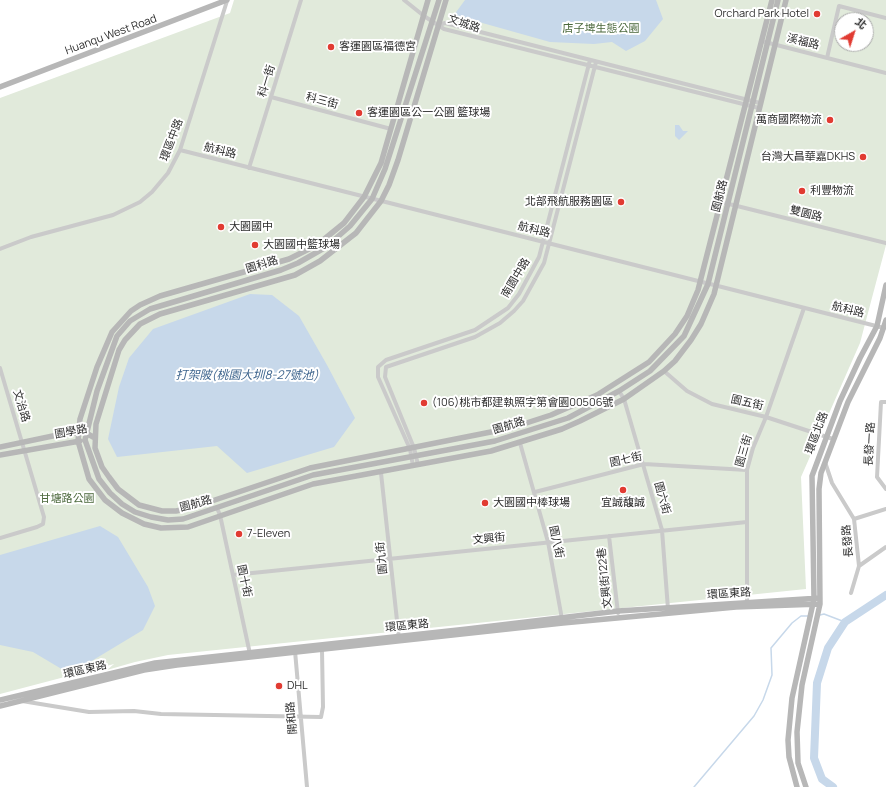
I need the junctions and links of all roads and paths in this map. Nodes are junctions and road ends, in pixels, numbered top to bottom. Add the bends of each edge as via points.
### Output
1 (301, 0) edge
2 (404, 0) edge
3 (428, 0) edge
4 (439, 0) edge
5 (446, 0) edge
6 (772, 0) edge
7 (778, 0) edge
8 (786, 0) edge
9 (227, 1) edge
10 (424, 16) junction
11 (886, 18) edge
12 (432, 22) junction
13 (439, 25) junction
14 (761, 41) junction
15 (767, 42) junction
16 (774, 44) junction
17 (827, 58) junction
18 (590, 60) junction
19 (595, 65) junction
20 (588, 66) junction
21 (886, 74) edge
22 (0, 87) edge
23 (271, 97) junction
24 (746, 102) junction
25 (752, 104) junction
26 (759, 105) junction
27 (392, 129) junction
28 (180, 150) junction
29 (249, 168) junction
30 (364, 197) junction
31 (372, 199) junction
32 (381, 201) junction
33 (721, 202) junction
34 (728, 203) junction
35 (736, 205) junction
36 (543, 242) junction
37 (886, 243) edge
38 (550, 244) junction
39 (0, 249) edge
40 (701, 282) junction
41 (708, 284) junction
42 (886, 285) edge
43 (716, 286) junction
44 (804, 308) junction
45 (886, 320) edge
46 (877, 326) junction
47 (884, 328) junction
48 (0, 368) edge
49 (664, 371) junction
50 (619, 391) junction
51 (624, 399) junction
52 (886, 402) edge
53 (766, 417) junction
54 (79, 433) junction
55 (86, 433) junction
56 (95, 438) junction
57 (826, 438) junction
58 (833, 439) junction
59 (81, 440) junction
60 (23, 442) junction
61 (520, 443) junction
62 (0, 447) edge
63 (412, 449) junction
64 (26, 450) junction
65 (0, 455) edge
66 (414, 456) junction
67 (825, 462) junction
68 (644, 464) junction
69 (416, 466) junction
70 (747, 470) junction
71 (381, 473) junction
72 (886, 489) edge
73 (535, 492) junction
74 (217, 508) junction
75 (886, 509) edge
76 (220, 515) junction
77 (854, 519) junction
78 (747, 522) junction
79 (662, 530) junction
80 (609, 536) junction
81 (0, 538) edge
82 (548, 542) junction
83 (886, 547) edge
84 (391, 559) junction
85 (859, 566) junction
86 (233, 575) junction
87 (851, 594) dead end
88 (816, 601) junction
89 (748, 605) junction
90 (668, 608) junction
91 (618, 611) junction
92 (669, 614) junction
93 (619, 619) junction
94 (562, 621) junction
95 (399, 639) junction
96 (322, 650) junction
97 (295, 651) junction
98 (250, 655) junction
99 (0, 700) edge
100 (20, 701) junction
101 (0, 706) edge
102 (301, 716) junction
103 (307, 787) edge
104 (798, 787) edge
105 (806, 787) edge

1 - 23 street, 科一街
2 - 10 street
3 - 10 street
4 - 12 street, 園科路
5 - 13 street
6 - 14 street
7 - 15 street, 園航路
8 - 16 street
9 - 22 street, Huanqu West Road
9 - 28 street, 環區中路
10 - 12 street
10 - 27 street
11 - 17 street via 839,6
12 - 13 street
12 - 31 street, 園科路 via 385,169
13 - 18 street, 文城路 via 445,23
13 - 20 street, 文城路 via 476,38
13 - 32 street via 398,160
14 - 15 street, 溪福路
14 - 24 street
15 - 16 street, 溪福路
15 - 25 street, 園航路
16 - 17 street, 溪福路
16 - 26 street
17 - 21 street, 溪福路
18 - 19 street, 文城路
18 - 20 street, 南園中路
19 - 20 street, 文城路
19 - 24 street, 文城路
19 - 38 street, 南園中路
20 - 36 street, 南園中路
23 - 27 street, 科三街
23 - 29 street, 科一街
24 - 25 street, 文城路
24 - 33 street
25 - 26 street, 文城路
25 - 34 street, 園航路
26 - 35 street
27 - 30 street via 381,163
28 - 29 street, 航科路
28 - 39 street, 環區中路 via 161,183 130,207 113,215 85,221
29 - 30 street, 航科路
30 - 31 street, 航科路
30 - 54 street via 344,223 304,252 289,259 160,296 131,311 116,326 107,341 80,419
31 - 32 street, 航科路
31 - 55 street, 園科路 via 339,237 311,257 281,270 150,309 130,321 112,346 96,391
32 - 36 street, 航科路
32 - 56 street via 347,241 320,262 295,276 160,314 133,330 119,350 96,424
33 - 34 street, 雙園路
33 - 40 street
34 - 35 street, 雙園路
34 - 41 street, 園航路
35 - 37 street, 雙園路
35 - 43 street
36 - 38 street, 航科路
36 - 63 street, 南園中路 via 539,257 519,294 508,308 494,319 456,337 386,360 378,367 378,377
38 - 40 street, 航科路
38 - 63 street, 南園中路 via 544,263 530,289 514,311 500,323 475,337 386,367 385,377
40 - 41 street, 航科路
40 - 63 street via 687,316 667,344 637,371 604,392 517,427
41 - 43 street, 航科路
41 - 50 street, 園航路 via 684,336 650,371
42 - 46 street, 環區北路
43 - 44 street, 航科路
43 - 49 street via 701,324 684,350
44 - 46 street, 航科路
44 - 53 street, 園三街
45 - 47 street, 環區北路
46 - 47 street, 航科路
46 - 57 street, 環區北路 via 848,383
47 - 58 street, 環區北路
48 - 60 street, 文治路
49 - 51 street
49 - 53 street, 園五街 via 687,392 707,402
50 - 51 street, 園六街
50 - 66 street, 園航路 via 568,418 529,431 495,441
51 - 61 street via 562,429
51 - 68 street, 園六街
52 - 72 street, 長發一路 via 881,402 877,477
53 - 57 street, 園五街
53 - 70 street, 園三街
54 - 55 street, 園學路
54 - 59 street
54 - 60 street, 園學路
55 - 56 street, 園學路
55 - 59 street, 園科路
56 - 59 street, 園學路
56 - 63 street via 95,448 102,467 118,489 139,505 162,511 191,508 310,468
57 - 58 street, 園五街
57 - 88 street, 環區北路 via 812,476
58 - 67 street, 環區北路
59 - 64 street, 園學路
59 - 74 street, 園航路 via 99,479 122,504 135,512 168,520 183,519
59 - 76 street via 85,468 93,486 113,507 130,518 161,528 174,528 188,527
60 - 62 street, 園學路
60 - 64 street, 文治路
61 - 69 street
61 - 73 street, 園八街
63 - 66 street, 南園中路
64 - 65 street, 園學路
64 - 81 street, 文治路 via 43,524
66 - 69 street, 南園中路
66 - 74 street, 園航路 via 313,475
67 - 77 street via 832,483
67 - 88 street, 環區北路 via 819,489
68 - 70 street, 園七街
68 - 73 street, 園七街
68 - 79 street, 園六街
69 - 71 street
70 - 78 street, 園三街
71 - 76 street via 313,484
71 - 84 street, 園九街
73 - 82 street, 園八街
74 - 76 street, 園十街
75 - 77 street, 長發路
76 - 86 street, 園十街
77 - 85 street, 長發路
78 - 79 street, 文興街
78 - 89 street, 園三街
79 - 80 street, 文興街
79 - 90 street, 園六街
80 - 82 street, 文興街
80 - 91 street, 文興街122巷
82 - 84 street, 文興街
82 - 94 street, 園八街
83 - 85 street
84 - 86 street, 文興街
84 - 95 street, 園九街
85 - 87 street, 長發路
86 - 98 street, 園十街
88 - 89 street, 環區東路
88 - 104 street via 810,616 792,698 789,757
88 - 105 street via 817,615 802,685 797,732 798,762
89 - 90 street, 環區東路
89 - 92 street, 環區東路
90 - 91 street, 環區東路
90 - 92 street, 園六街
91 - 93 street, 文興街122巷
91 - 94 street, 環區東路
92 - 93 street, 環區東路
93 - 94 street, 環區東路
94 - 95 street, 環區東路
95 - 96 street, 環區東路
95 - 97 street, 環區東路
96 - 97 street, 環區東路
96 - 102 street via 323,715
97 - 98 street, 環區東路
97 - 102 street, 開和路
98 - 99 street, 環區東路 via 143,665
98 - 100 street, 環區東路 via 144,670
100 - 101 street, 環區東路
100 - 102 street via 89,712
102 - 103 street, 開和路

